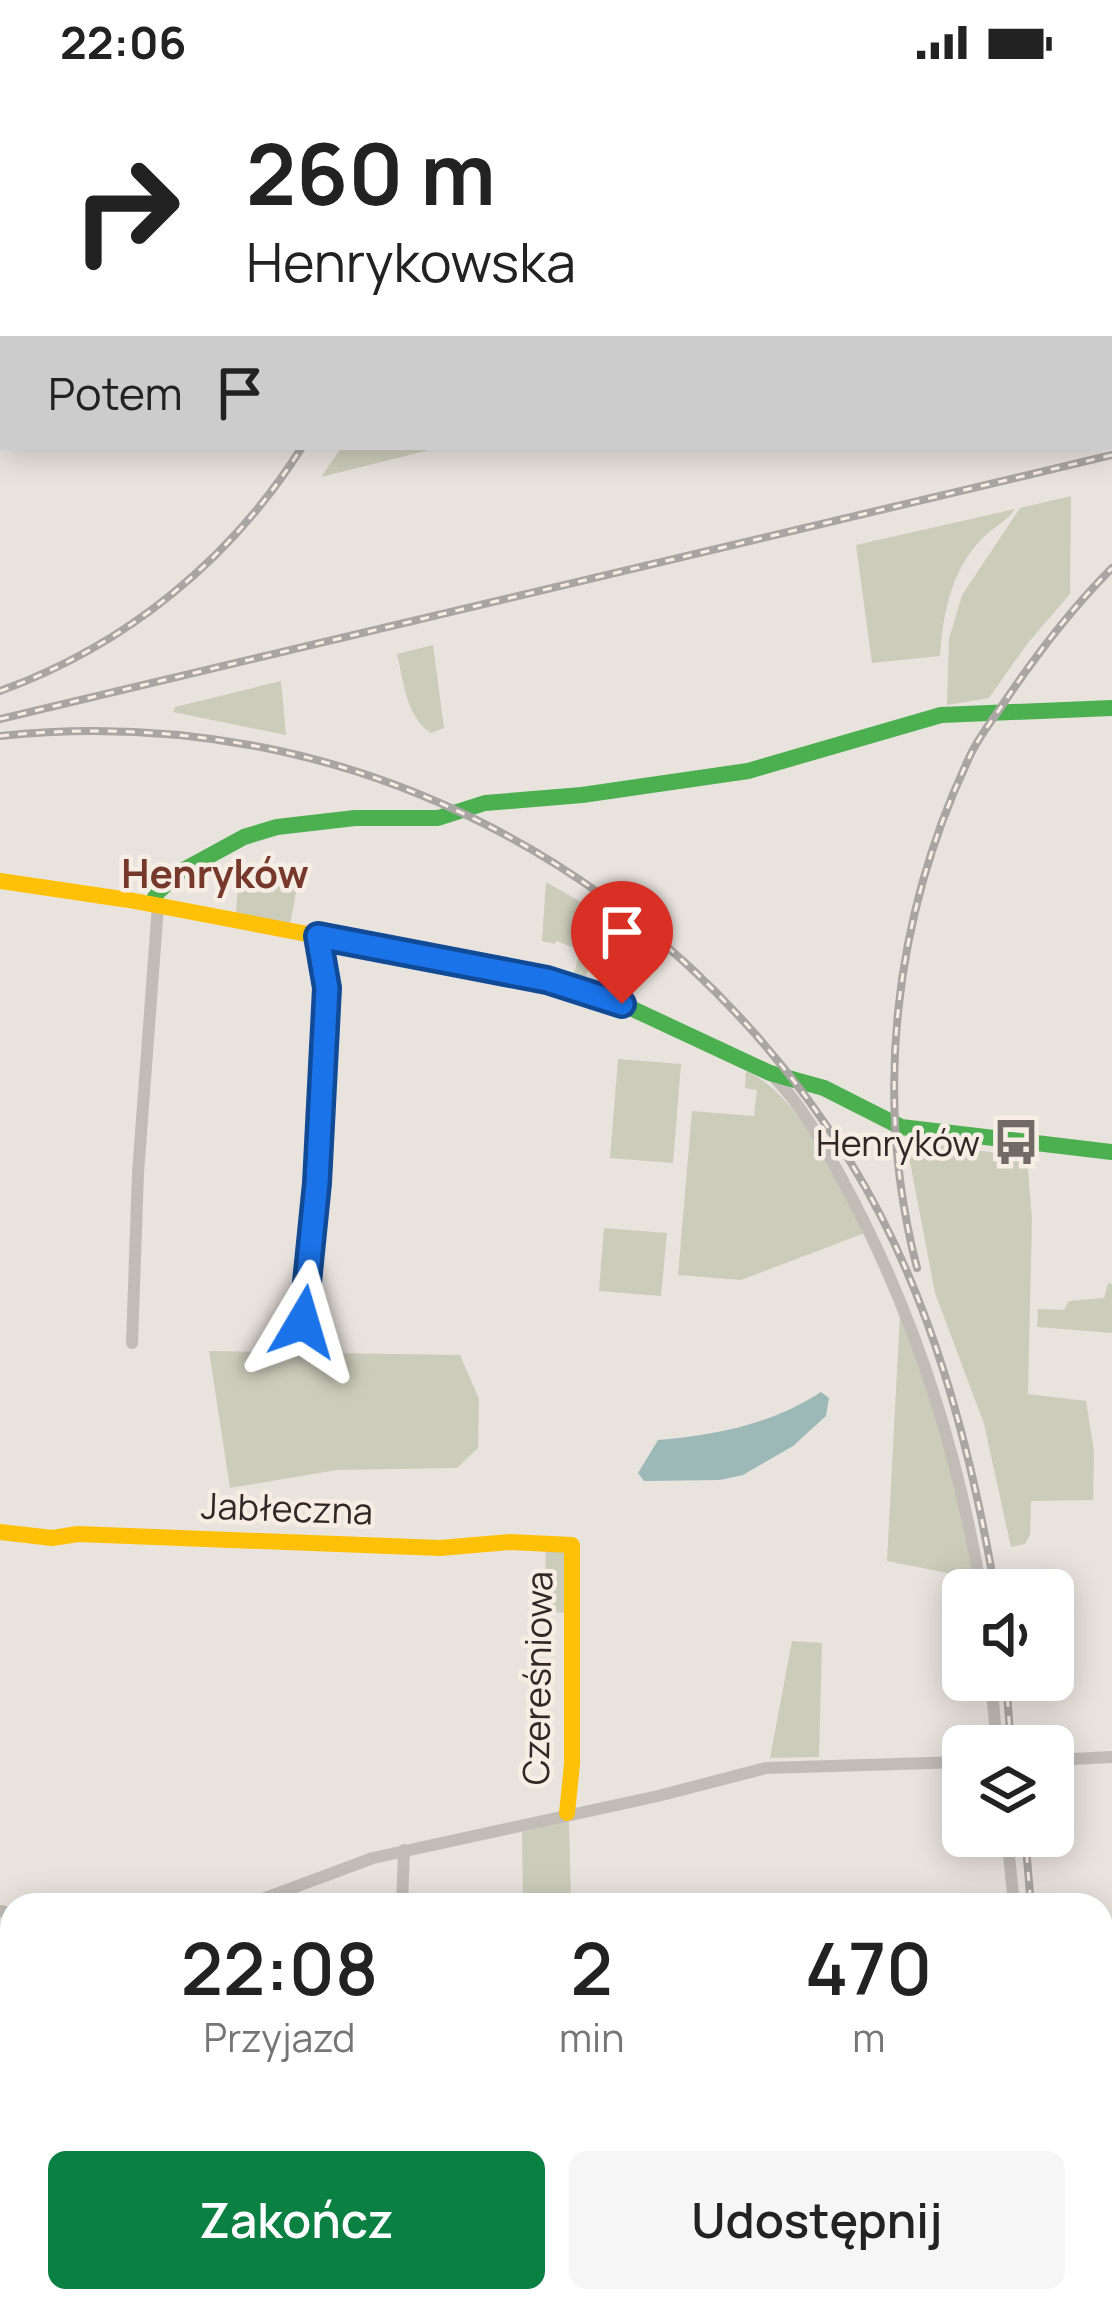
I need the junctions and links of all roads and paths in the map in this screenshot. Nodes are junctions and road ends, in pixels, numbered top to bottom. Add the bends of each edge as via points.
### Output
1 (1112, 707) edge
2 (0, 881) edge
3 (155, 905) junction
4 (318, 936) junction
5 (770, 1073) junction
6 (1112, 1153) edge
7 (295, 1331) dead end
8 (132, 1343) dead end
9 (0, 1532) edge
10 (572, 1544) joint
11 (977, 1569) edge
12 (1112, 1757) edge
13 (1074, 1759) edge
14 (942, 1763) edge
15 (567, 1814) junction
16 (404, 1850) junction
17 (1009, 1857) edge
18 (280, 1893) edge
19 (402, 1893) edge
20 (1013, 1893) edge

1 - 3 street via 941,715 748,771 485,803 438,818 277,827 178,873
2 - 3 street
3 - 4 street
3 - 8 street
4 - 5 street via 585,990
4 - 7 street via 327,988 317,1183 305,1311
5 - 6 street via 917,1131
5 - 11 street via 834,1164 901,1305 956,1457
9 - 10 street, Jabłeczna via 415,1548
10 - 15 street, Czereśniowa
12 - 13 street
14 - 15 street via 766,1768
15 - 16 street
16 - 18 street
16 - 19 street
17 - 20 street

